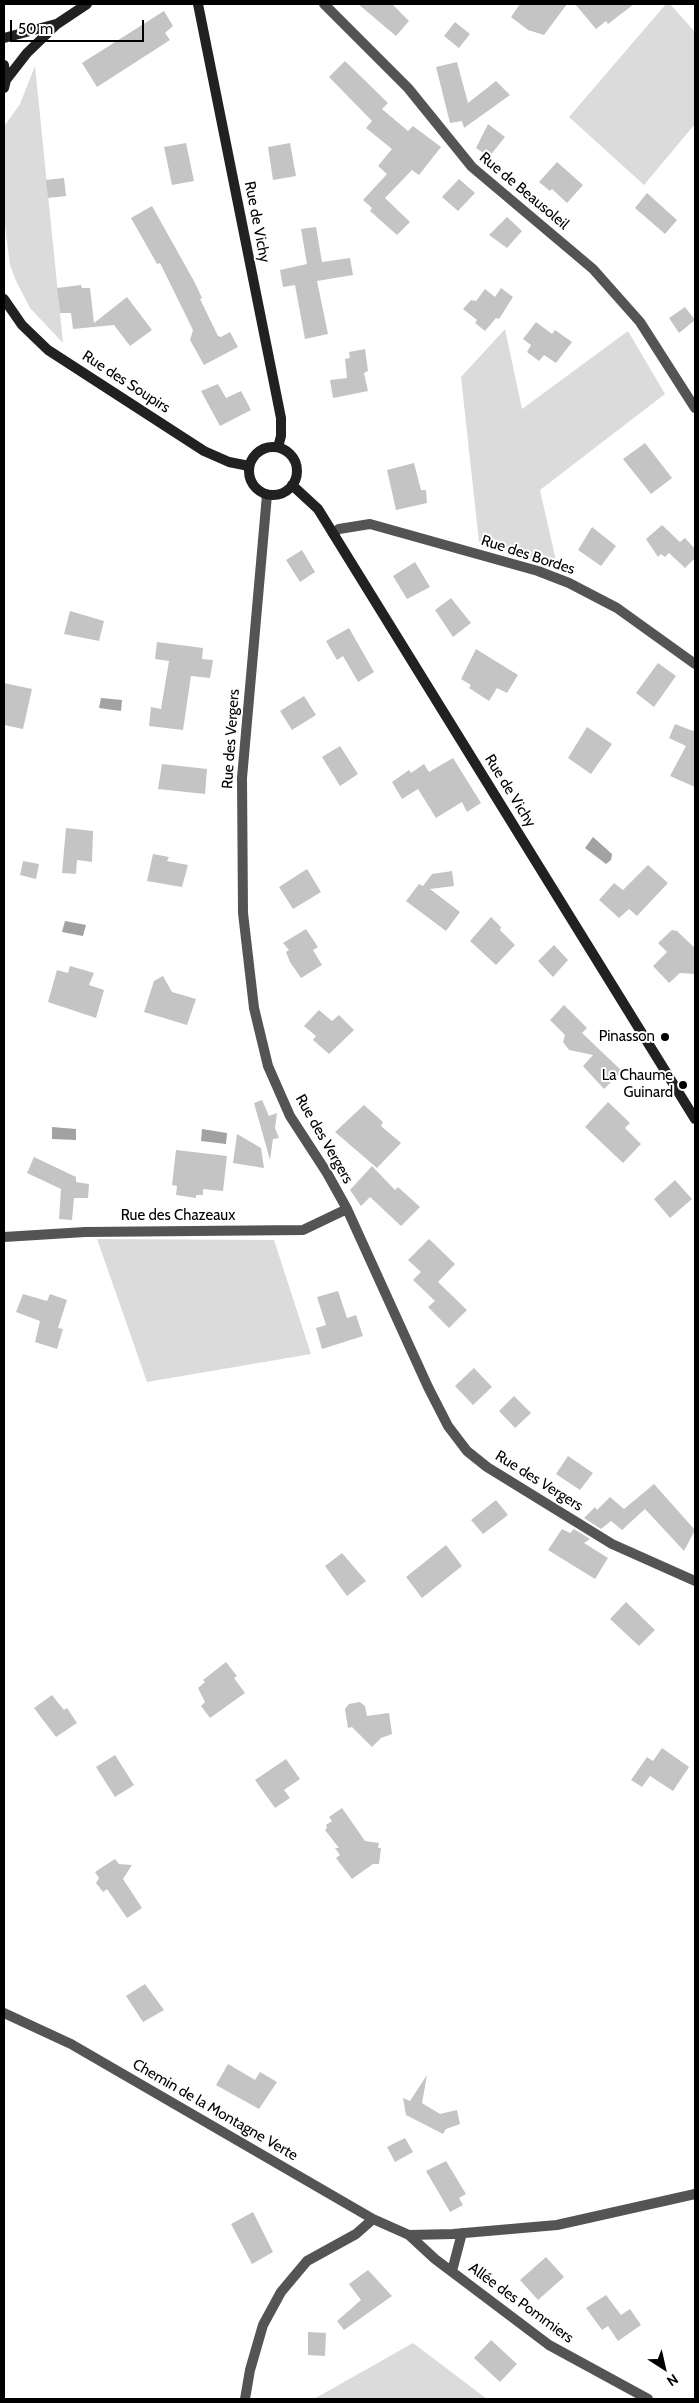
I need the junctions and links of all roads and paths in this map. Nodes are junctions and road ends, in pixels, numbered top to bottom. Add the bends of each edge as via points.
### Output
1 (87, 4) edge
2 (198, 4) edge
3 (324, 4) edge
4 (57, 24) junction
5 (4, 38) edge
6 (4, 64) edge
7 (5, 84) edge
8 (4, 299) edge
9 (695, 408) edge
10 (278, 447) junction
11 (249, 466) junction
12 (292, 485) junction
13 (268, 494) junction
14 (333, 533) junction
15 (695, 664) edge
16 (695, 1119) edge
17 (347, 1209) junction
18 (4, 1237) edge
19 (695, 1581) edge
20 (4, 2013) edge
21 (695, 2194) edge
22 (373, 2218) junction
23 (462, 2233) junction
24 (409, 2235) junction
25 (452, 2271) junction
26 (245, 2399) edge
27 (648, 2399) edge

1 - 4 street
2 - 10 street, Rue de Vichy via 281,418
3 - 9 street, Rue de Beausoleil via 408,88 472,167 593,269 640,322
4 - 5 street
4 - 7 street via 27,53
6 - 7 street
8 - 11 street, Rue des Soupirs via 22,325 48,350 204,451 229,462
10 - 11 street via 260,451
10 - 12 street via 293,458 296,476
11 - 13 street via 252,484
12 - 13 street via 277,495
12 - 14 street, Rue de Vichy via 318,509
13 - 17 street, Rue des Vergers via 242,778 245,926 254,1008 268,1066 290,1116
14 - 15 street, Rue des Bordes via 370,524 538,571 617,608
14 - 16 street, Rue de Vichy
17 - 18 street, Rue des Chazeaux via 303,1230 85,1232
17 - 19 street, Rue des Vergers via 428,1387 448,1426 467,1451 487,1467 612,1544
20 - 22 street, Chemin de la Montagne Verte via 71,2044
21 - 23 street via 557,2225
22 - 24 street, Chemin de la Montagne Verte
22 - 26 street via 356,2234 307,2261 281,2292 264,2325
23 - 24 street
23 - 25 street
24 - 25 street, Allée des Pommiers
25 - 27 street, Allée des Pommiers via 549,2345

